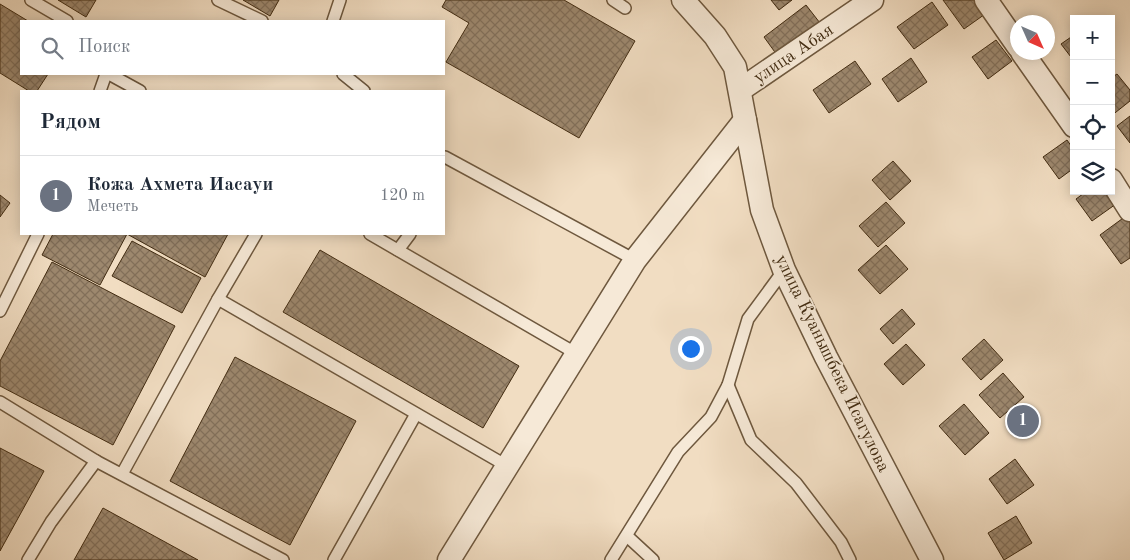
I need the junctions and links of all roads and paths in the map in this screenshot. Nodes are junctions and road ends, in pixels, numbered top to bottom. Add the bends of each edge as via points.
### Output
1 (31, 0) edge
2 (218, 0) edge
3 (340, 0) edge
4 (613, 0) edge
5 (683, 0) edge
6 (872, 0) edge
7 (986, 0) edge
8 (624, 8) dead end
9 (65, 20) edge
10 (260, 20) edge
11 (333, 20) edge
12 (1010, 34) edge
13 (1028, 60) edge
14 (107, 75) edge
15 (109, 75) edge
16 (344, 75) edge
17 (100, 90) edge
18 (138, 90) edge
19 (363, 90) edge
20 (740, 90) junction
21 (745, 120) junction
22 (1070, 120) edge
23 (445, 159) edge
24 (1115, 186) edge
25 (1130, 210) edge
26 (38, 235) edge
27 (255, 235) edge
28 (372, 235) edge
29 (409, 235) edge
30 (398, 250) junction
31 (635, 260) junction
32 (784, 270) junction
33 (218, 299) junction
34 (0, 311) edge
35 (577, 354) junction
36 (728, 385) junction
37 (0, 402) edge
38 (416, 414) junction
39 (96, 460) junction
40 (507, 466) junction
41 (122, 474) junction
42 (626, 536) junction
43 (28, 560) edge
44 (283, 560) edge
45 (334, 560) edge
46 (449, 560) edge
47 (611, 560) edge
48 (653, 560) edge
49 (850, 560) edge
50 (932, 560) edge

1 - 9 lane
2 - 10 lane
3 - 11 lane
4 - 8 lane
5 - 20 street, улица Куанышбека Исагулова via 715,36 735,67
6 - 20 street, улица Абая
7 - 12 street
13 - 22 street
14 - 17 lane
15 - 18 lane
16 - 19 lane
20 - 21 street, улица Куанышбека Исагулова
21 - 31 street
21 - 32 street, улица Куанышбека Исагулова via 762,210
23 - 31 lane
24 - 25 street
26 - 34 lane
27 - 33 lane
28 - 30 lane
29 - 30 lane
30 - 35 lane
31 - 35 street
32 - 36 lane via 748,319
32 - 50 street, улица Куанышбека Исагулова
33 - 38 lane
33 - 41 lane
35 - 40 street
36 - 42 lane via 711,417 678,452
36 - 49 lane via 751,440 796,483 841,542
37 - 39 lane
38 - 40 lane
38 - 45 lane
39 - 41 lane
39 - 43 lane
40 - 46 street
41 - 44 lane
42 - 47 lane
42 - 48 lane

